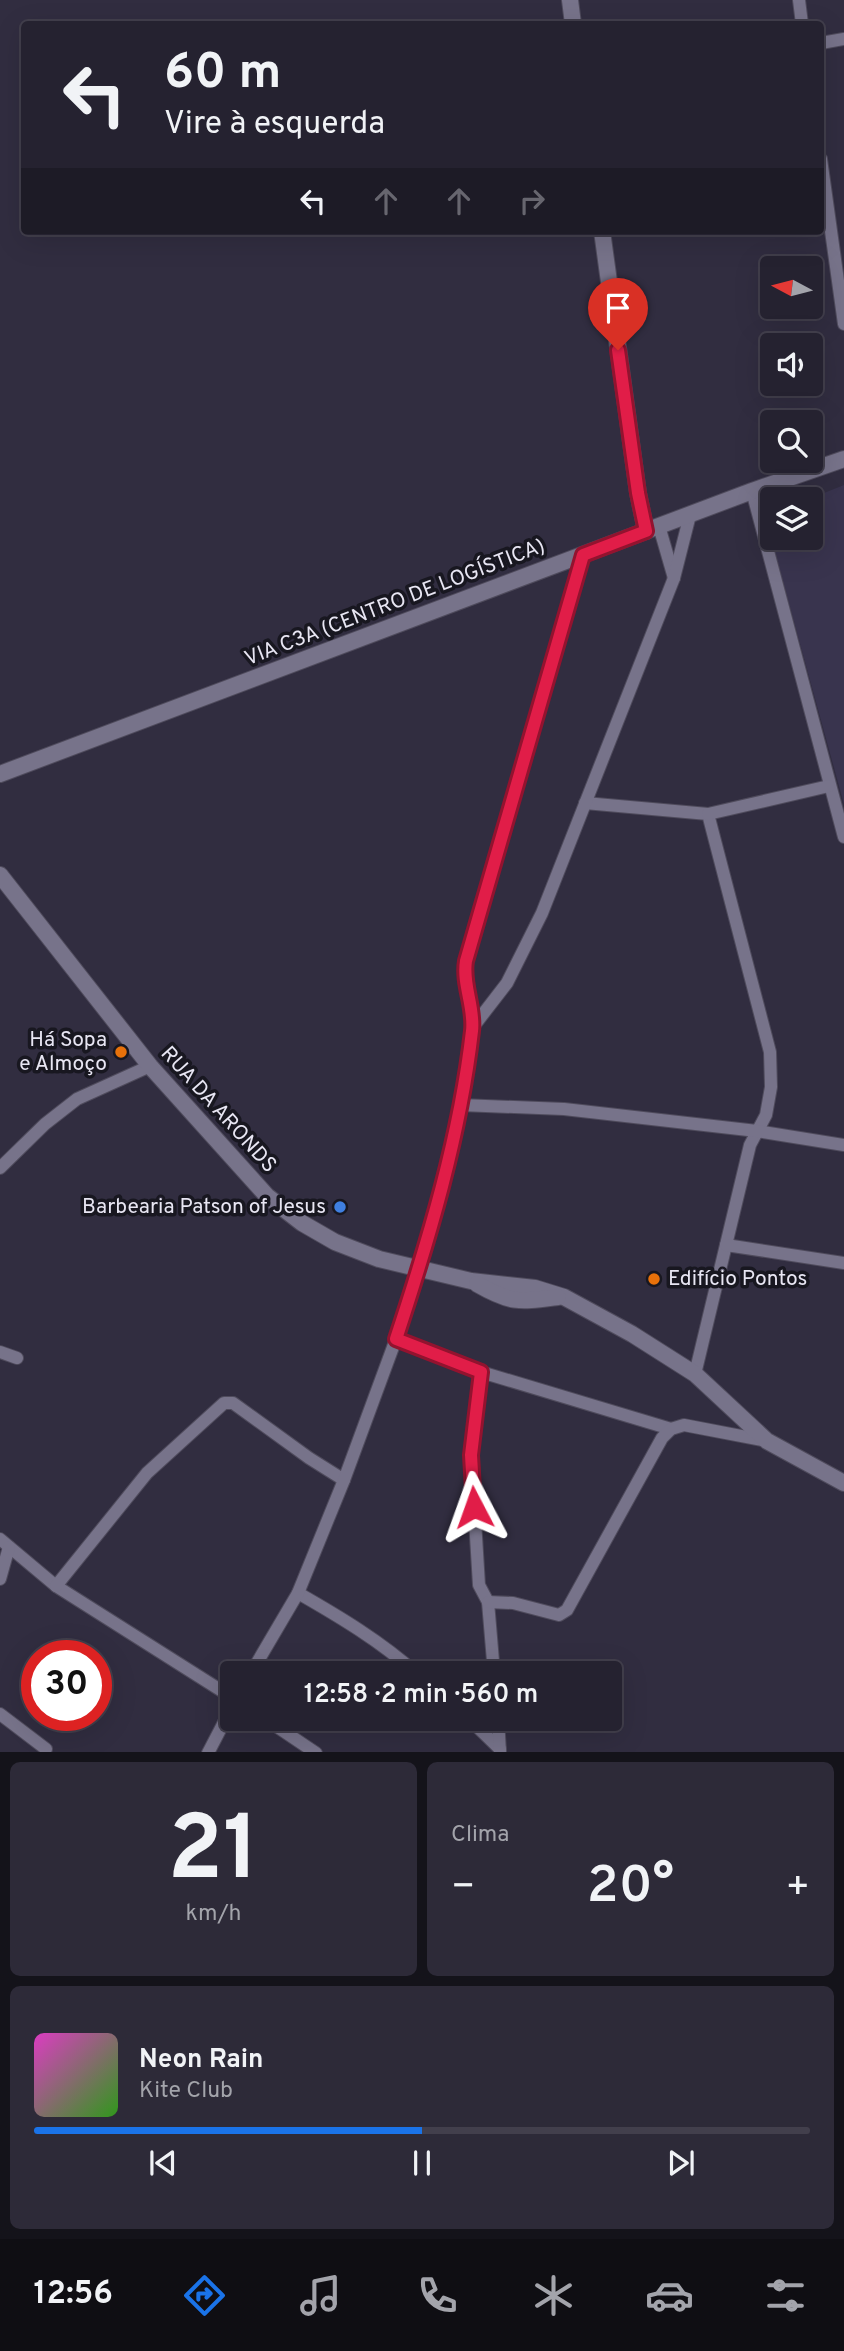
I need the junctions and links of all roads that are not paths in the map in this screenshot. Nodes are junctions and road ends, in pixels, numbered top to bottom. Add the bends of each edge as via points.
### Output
1 (570, 0) edge
2 (799, 0) edge
3 (573, 21) edge
4 (802, 21) edge
5 (844, 39) edge
6 (824, 42) edge
7 (824, 174) edge
8 (603, 235) edge
9 (838, 242) edge
10 (844, 324) edge
11 (844, 459) edge
12 (752, 491) junction
13 (690, 514) junction
14 (653, 529) junction
15 (583, 555) junction
16 (674, 578) junction
17 (0, 774) edge
18 (829, 786) junction
19 (584, 803) junction
20 (708, 814) junction
21 (844, 837) edge
22 (0, 875) edge
23 (473, 1027) junction
24 (150, 1066) junction
25 (461, 1105) junction
26 (757, 1132) junction
27 (844, 1145) edge
28 (0, 1168) edge
29 (726, 1245) junction
30 (844, 1263) edge
31 (418, 1270) junction
32 (396, 1339) junction
33 (0, 1352) edge
34 (17, 1358) dead end
35 (481, 1372) junction
36 (695, 1374) junction
37 (671, 1429) junction
38 (767, 1441) junction
39 (344, 1480) junction
40 (844, 1483) edge
41 (5, 1543) edge
42 (0, 1579) edge
43 (56, 1586) junction
44 (298, 1594) junction
45 (488, 1602) junction
46 (258, 1661) edge
47 (402, 1661) edge
48 (493, 1661) edge
49 (220, 1690) edge
50 (0, 1714) edge
51 (220, 1730) edge
52 (284, 1731) edge
53 (481, 1731) edge
54 (499, 1731) edge
55 (46, 1749) dead end
56 (500, 1751) edge
57 (208, 1752) edge
58 (316, 1752) edge

1 - 3 street
2 - 4 street
5 - 6 street
7 - 9 street
8 - 14 street via 638,493
9 - 10 street
11 - 12 street, VIA C3A (CENTRO DE LOGÍSTICA)
12 - 13 street, VIA C3A (CENTRO DE LOGÍSTICA)
12 - 18 street
13 - 14 street, VIA C3A (CENTRO DE LOGÍSTICA)
13 - 16 street
14 - 15 street, VIA C3A (CENTRO DE LOGÍSTICA)
14 - 16 street
15 - 17 street, VIA C3A (CENTRO DE LOGÍSTICA)
15 - 23 street via 466,961
16 - 19 street
18 - 20 street
18 - 21 street
19 - 20 street
19 - 23 street via 536,927 507,983
20 - 26 street via 770,1052 771,1087 766,1115
22 - 24 street, RUA DA ARONDS
23 - 25 street
24 - 28 street via 77,1099
24 - 31 street, RUA DA ARONDS via 267,1196 302,1223 335,1242
25 - 26 street via 564,1109
25 - 31 street
26 - 27 street
26 - 29 street
29 - 30 street
29 - 36 street
31 - 32 street
31 - 36 street, RUA DA ARONDS via 471,1281 508,1300 564,1297
32 - 35 street
32 - 39 street
33 - 34 street
35 - 37 street
35 - 45 street via 471,1455 479,1585
36 - 38 street
37 - 38 street via 684,1425
37 - 45 street via 567,1610 559,1615 513,1603
38 - 40 street
39 - 43 street via 233,1403 224,1403 147,1473
39 - 44 street
41 - 42 street
41 - 43 street
43 - 49 street
44 - 46 street
44 - 47 street via 359,1628
45 - 48 street
50 - 55 street
51 - 57 street
52 - 58 street
53 - 56 street
54 - 56 street

